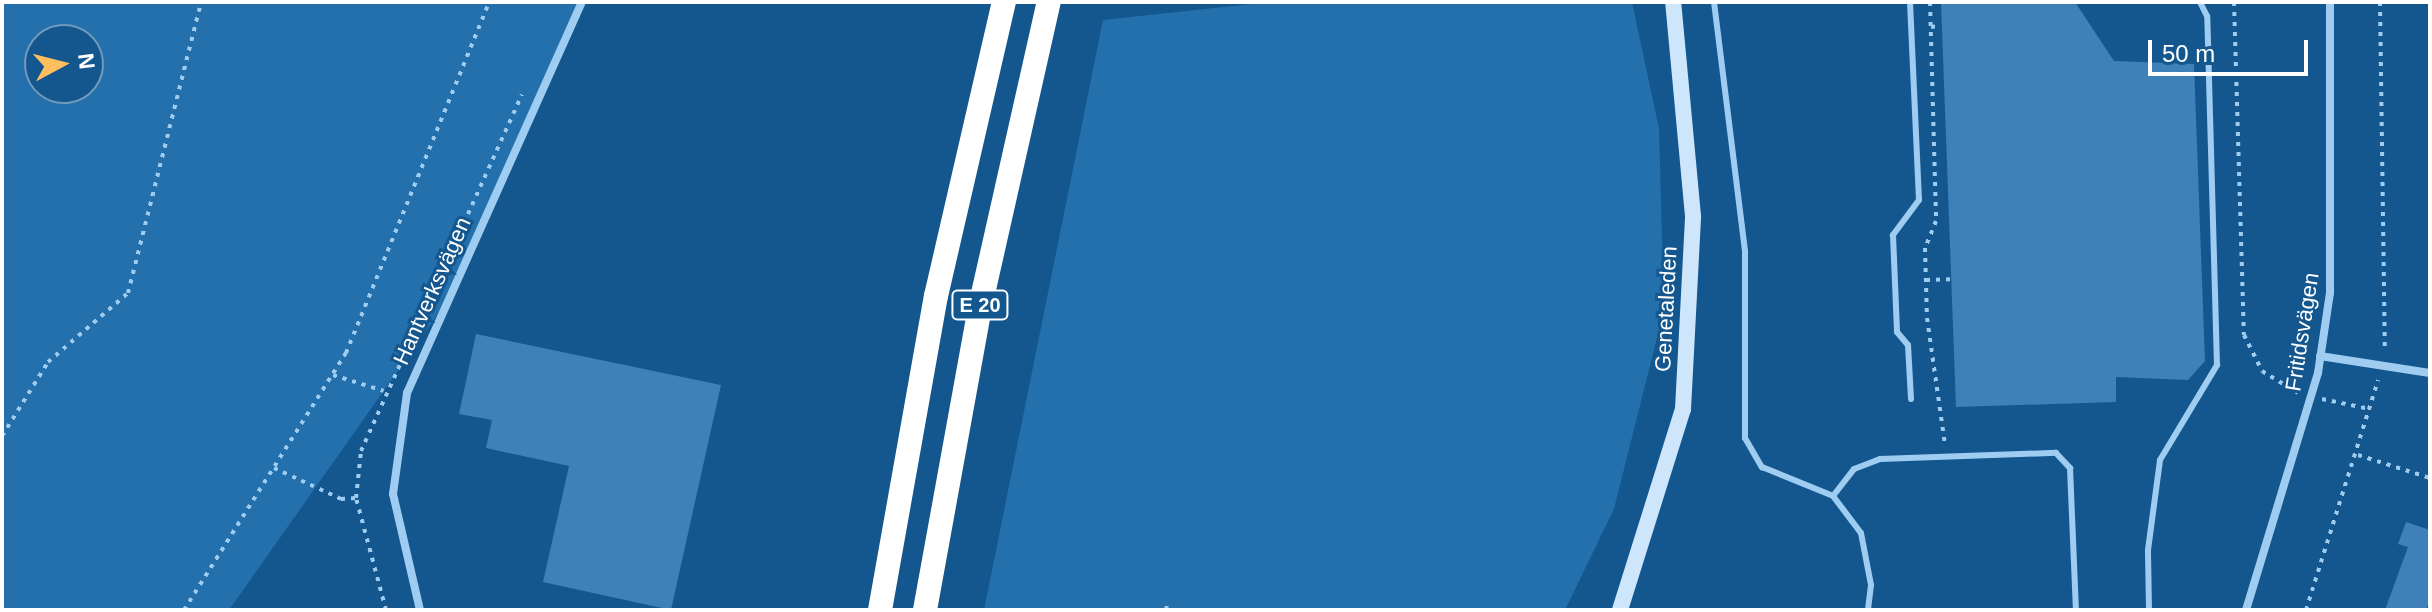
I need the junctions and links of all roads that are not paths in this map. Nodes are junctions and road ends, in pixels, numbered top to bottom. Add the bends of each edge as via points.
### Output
1 (582, 2) edge
2 (1004, 2) edge
3 (1049, 2) edge
4 (1673, 2) edge
5 (1714, 2) edge
6 (1910, 2) edge
7 (2200, 2) edge
8 (2330, 2) edge
9 (2320, 356) junction
10 (2430, 373) edge
11 (1911, 399) dead end
12 (1833, 496) junction
13 (420, 610) edge
14 (880, 610) edge
15 (925, 610) edge
16 (1620, 610) edge
17 (1868, 610) edge
18 (2076, 610) edge
19 (2149, 610) edge
20 (2246, 610) edge

1 - 13 street, Hantverksvägen via 407,393 393,494
2 - 14 highway, E 20 via 936,296
3 - 15 highway, E 20 via 980,307
4 - 16 main road, Genetaleden via 1693,216 1683,409
5 - 12 lane via 1745,251 1745,438 1762,467
6 - 11 lane via 1919,200 1893,235 1897,332 1908,345
7 - 19 lane via 2207,16 2217,365 2160,460 2148,550
8 - 9 street, Fritidsvägen via 2330,293
9 - 10 street
9 - 20 street, Fritidsvägen
12 - 17 lane via 1861,533 1871,585
12 - 18 lane via 1854,469 1880,459 2056,453 2070,468

